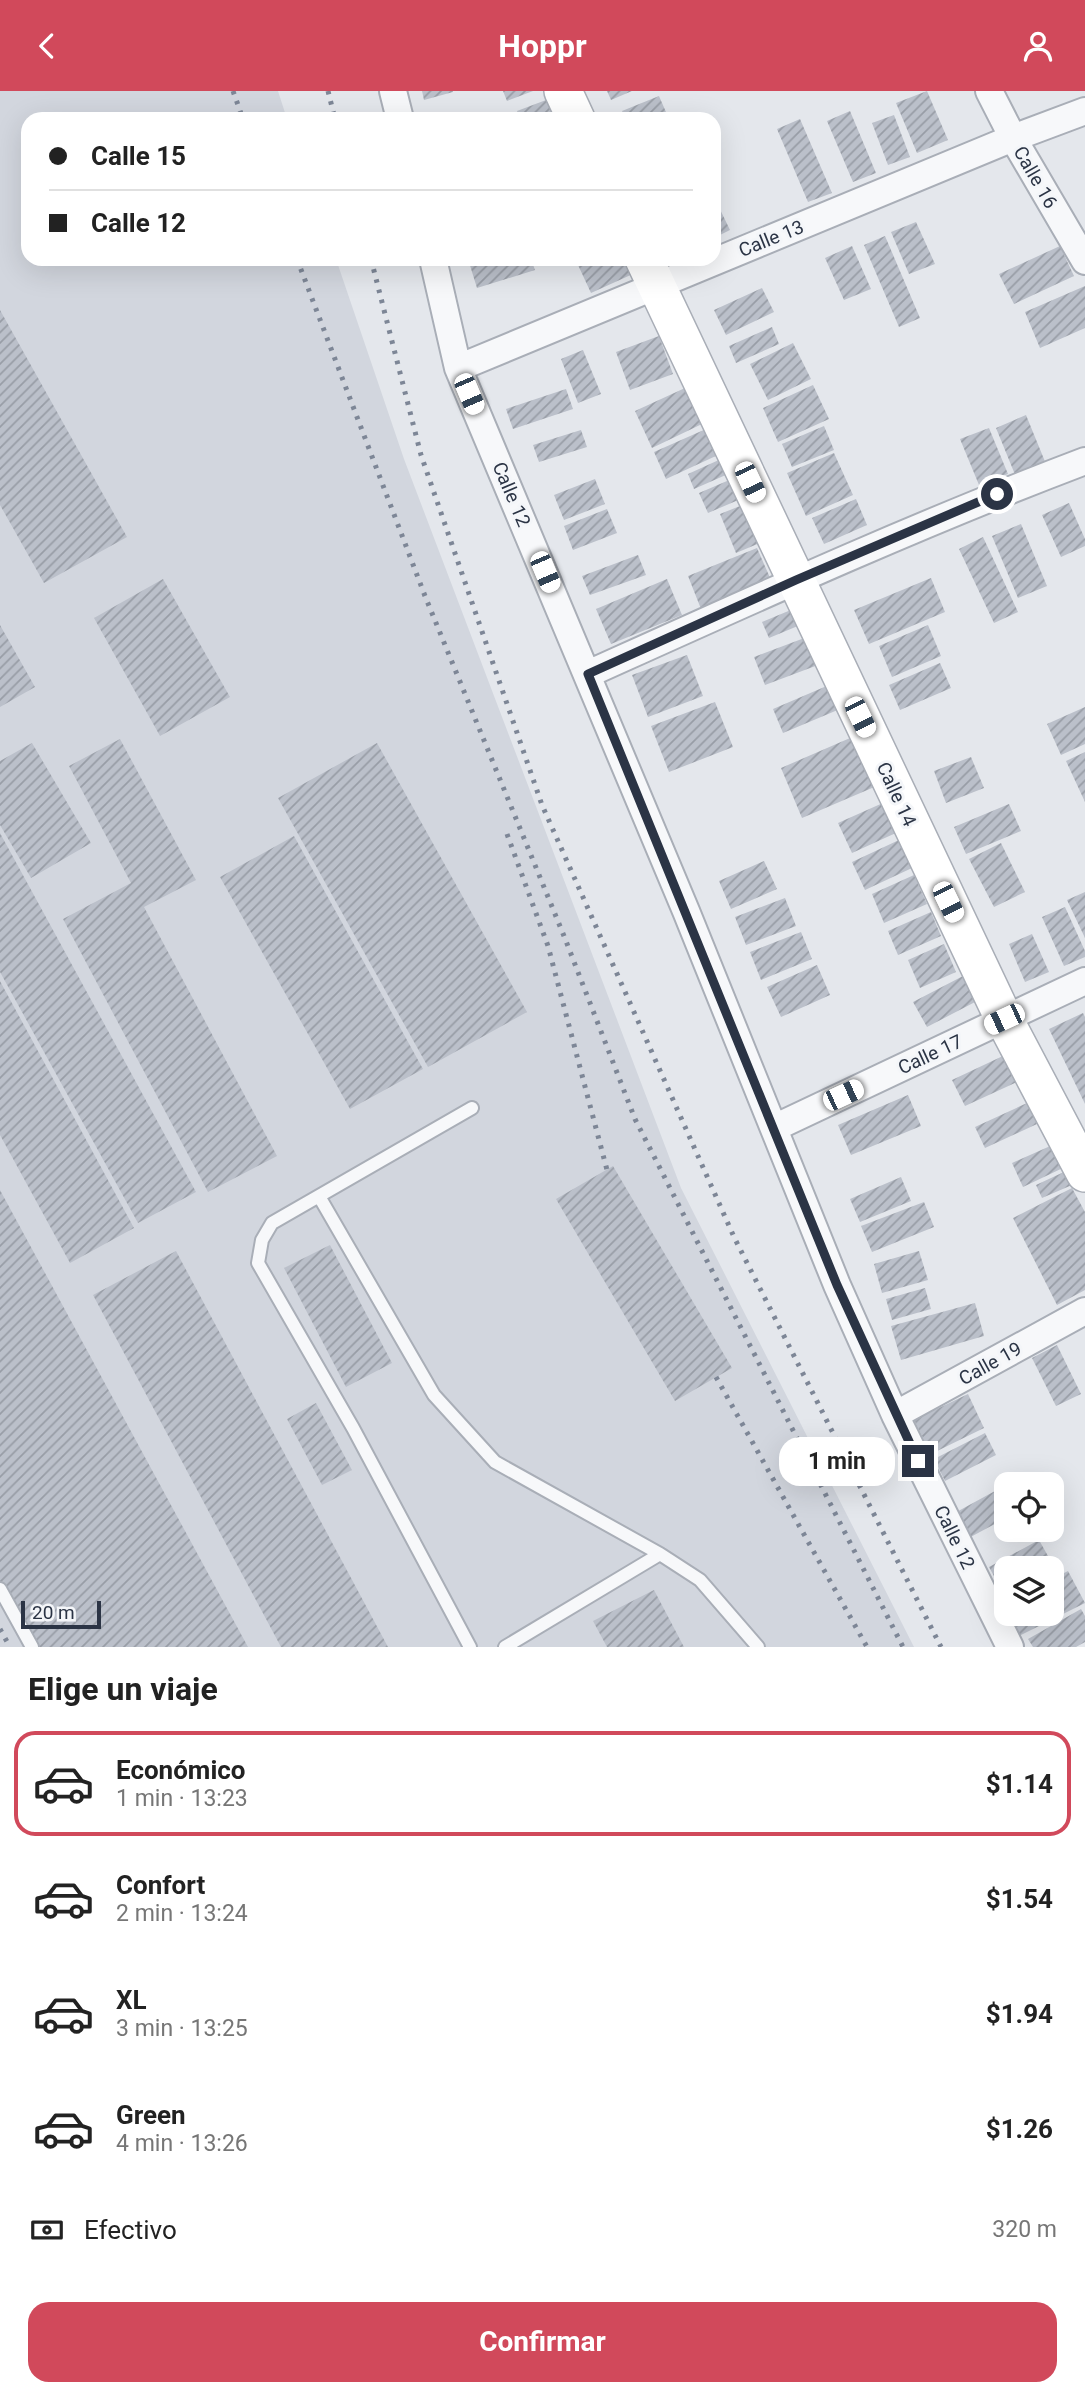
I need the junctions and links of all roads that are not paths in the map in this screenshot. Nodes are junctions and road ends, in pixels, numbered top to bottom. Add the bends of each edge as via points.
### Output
1 (393, 91) edge
2 (563, 91) edge
3 (989, 91) edge
4 (1085, 111) edge
5 (398, 112) edge
6 (573, 112) edge
7 (1013, 138) junction
8 (721, 246) edge
9 (1085, 261) edge
10 (435, 266) edge
11 (650, 272) edge
12 (458, 368) junction
13 (1085, 461) edge
14 (796, 580) junction
15 (588, 674) junction
16 (1085, 981) edge
17 (1004, 1019) junction
18 (472, 1108) dead end
19 (774, 1128) junction
20 (1085, 1173) edge
21 (320, 1198) junction
22 (1085, 1311) edge
23 (895, 1415) junction
24 (660, 1554) junction
25 (0, 1588) edge
26 (32, 1647) edge
27 (470, 1647) edge
28 (505, 1647) edge
29 (758, 1647) edge
30 (1010, 1647) edge

1 - 5 street
2 - 6 main road
3 - 7 street, Calle 16
4 - 7 street, Calle 13
7 - 8 street, Calle 13
7 - 9 street, Calle 16
10 - 12 street, Calle 12
11 - 12 street, Calle 13
11 - 14 main road, Calle 14
12 - 15 street, Calle 12
13 - 14 street
14 - 15 street
14 - 17 main road, Calle 14
15 - 19 street, Calle 12
16 - 17 street, Calle 17
17 - 19 street, Calle 17
17 - 20 main road, Calle 14
18 - 21 lane
19 - 23 street, Calle 12
21 - 24 lane via 434,1395 495,1462
21 - 27 lane via 272,1223 262,1240 258,1263
22 - 23 street, Calle 19
23 - 30 street, Calle 12
24 - 28 lane
24 - 29 lane via 700,1580
25 - 26 lane

